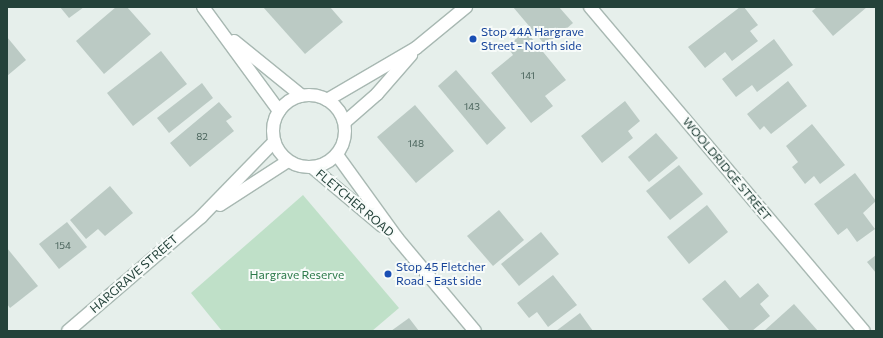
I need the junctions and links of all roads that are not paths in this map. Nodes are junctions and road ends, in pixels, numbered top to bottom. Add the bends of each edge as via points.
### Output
1 (203, 7) edge
2 (466, 7) edge
3 (590, 7) edge
4 (223, 31) junction
5 (416, 48) junction
6 (302, 96) junction
7 (327, 100) junction
8 (279, 111) junction
9 (344, 122) junction
10 (274, 142) junction
11 (337, 155) junction
12 (288, 161) junction
13 (313, 168) junction
14 (201, 217) junction
15 (397, 238) junction
16 (68, 331) edge
17 (475, 331) edge
18 (864, 331) edge

1 - 4 street
2 - 5 street
3 - 18 street, WOOLDRIDGE STREET
4 - 6 street
4 - 8 street
5 - 7 street
5 - 9 street via 377,94
6 - 7 street
6 - 8 street via 285,104
7 - 9 street via 336,107
8 - 10 street via 273,128
9 - 11 street via 343,144
10 - 12 street
10 - 14 street, HARGRAVE STREET
11 - 13 street via 329,162
11 - 15 street, FLETCHER ROAD
12 - 13 street
12 - 14 street, HARGRAVE STREET
13 - 15 street, FLETCHER ROAD
14 - 16 street, HARGRAVE STREET
15 - 17 street, FLETCHER ROAD

